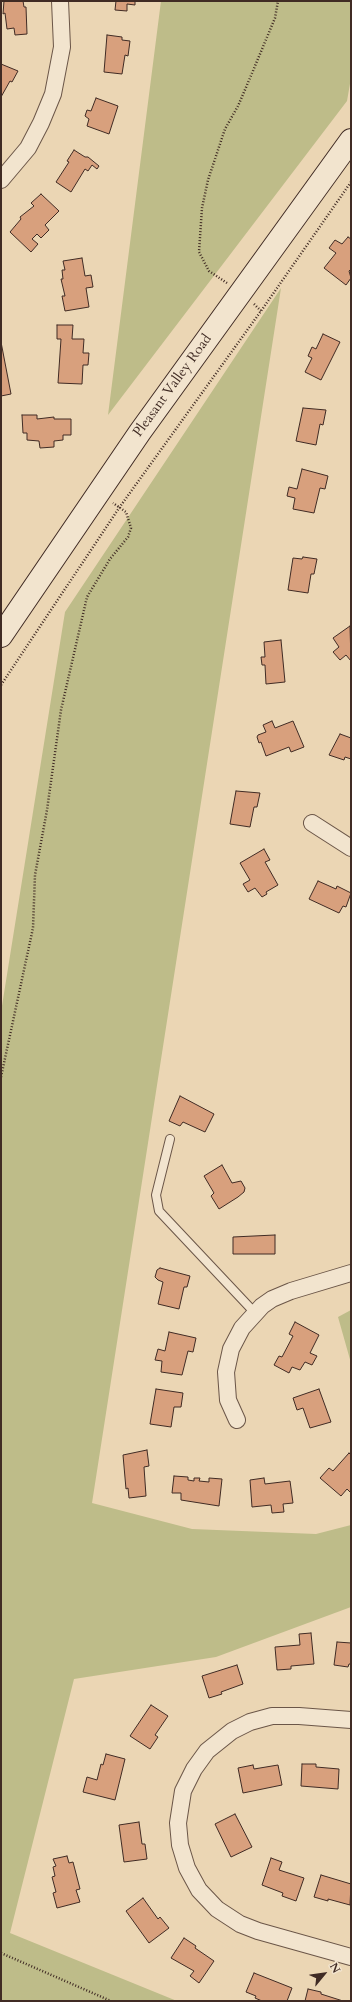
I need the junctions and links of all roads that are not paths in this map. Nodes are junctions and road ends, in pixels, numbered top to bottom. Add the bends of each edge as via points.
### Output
1 (60, 1) edge
2 (351, 140) edge
3 (1, 180) edge
4 (1, 636) edge
5 (312, 823) dead end
6 (351, 848) edge
7 (170, 1139) dead end
8 (351, 1273) edge
9 (255, 1313) junction
10 (237, 1420) dead end
11 (351, 1720) edge
12 (351, 1957) edge

1 - 3 street via 62,47 53,94 28,148
2 - 4 main road, Pleasant Valley Road via 98,492
5 - 6 street
7 - 9 lane via 156,1195 159,1211
8 - 9 street via 291,1290 272,1299
9 - 10 street via 236,1339 226,1372 228,1400
11 - 12 street via 293,1715 272,1716 250,1722 232,1731 207,1751 194,1769 183,1791 178,1823 180,1845 187,1868 199,1890 217,1910 258,1931

